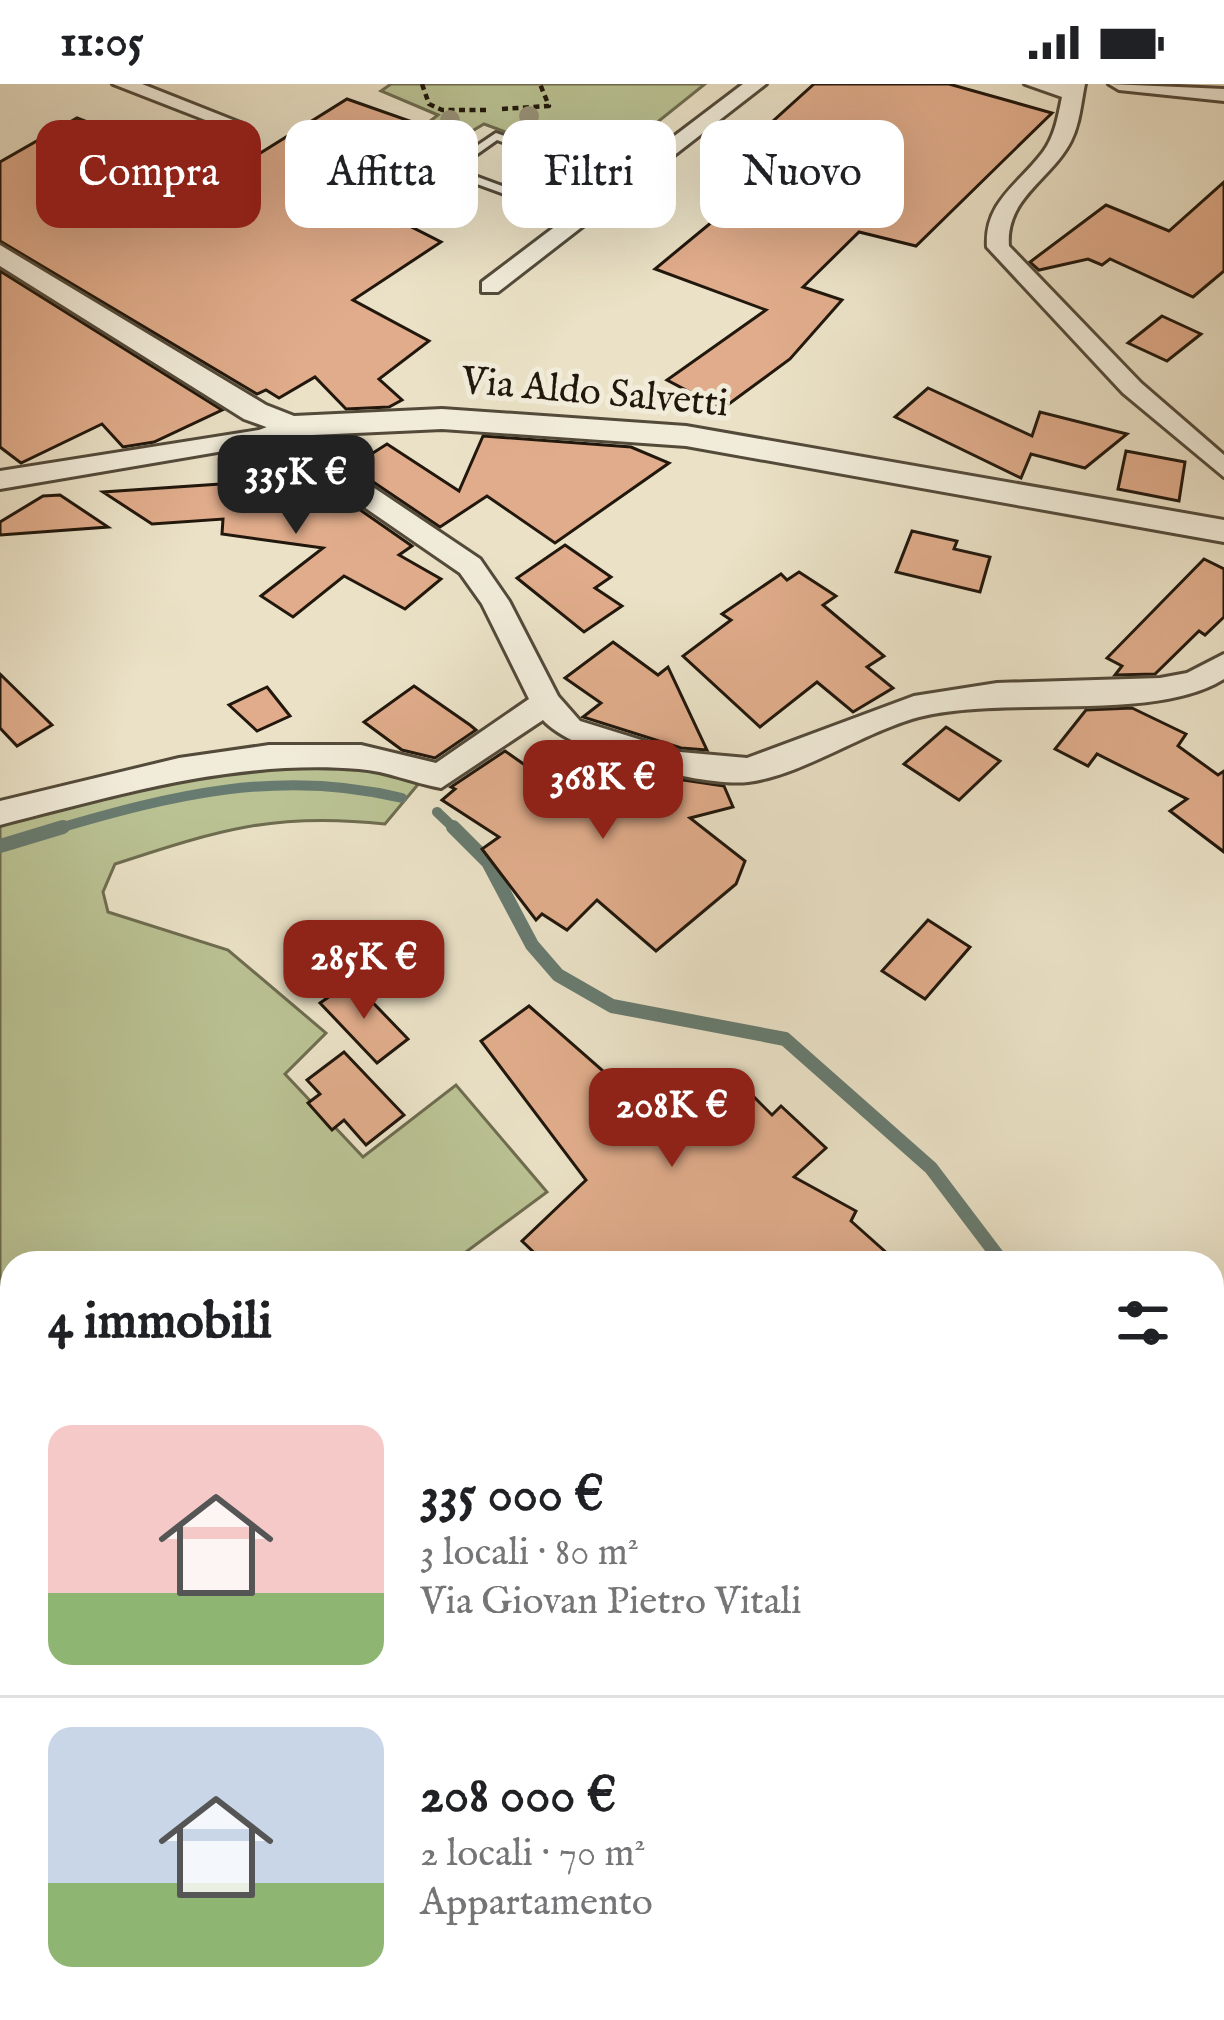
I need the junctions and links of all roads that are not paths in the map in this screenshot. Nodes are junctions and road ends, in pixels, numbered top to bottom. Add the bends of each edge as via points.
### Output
1 (123, 84) edge
2 (756, 84) edge
3 (1035, 84) edge
4 (1120, 84) edge
5 (1073, 89) edge
6 (1224, 94) edge
7 (222, 120) edge
8 (502, 138) edge
9 (676, 147) edge
10 (502, 190) edge
11 (573, 228) edge
12 (0, 254) edge
13 (490, 287) dead end
14 (282, 429) junction
15 (1224, 469) edge
16 (0, 480) edge
17 (1224, 531) edge
18 (1224, 665) edge
19 (546, 703) junction
20 (0, 813) edge

1 - 7 street
2 - 9 street
3 - 5 street
4 - 6 street
5 - 15 street via 1062,140 1003,209 994,229 998,247 1132,388
8 - 10 lane via 448,170
11 - 13 street
12 - 14 street, Via Aldo Salvetti
14 - 16 street
14 - 17 street, Via Aldo Salvetti via 442,419 686,436
14 - 19 street via 470,566
18 - 19 street via 1160,689 997,694 914,707 748,770 680,764 569,729
19 - 20 street via 441,776 367,757 308,756 157,771

